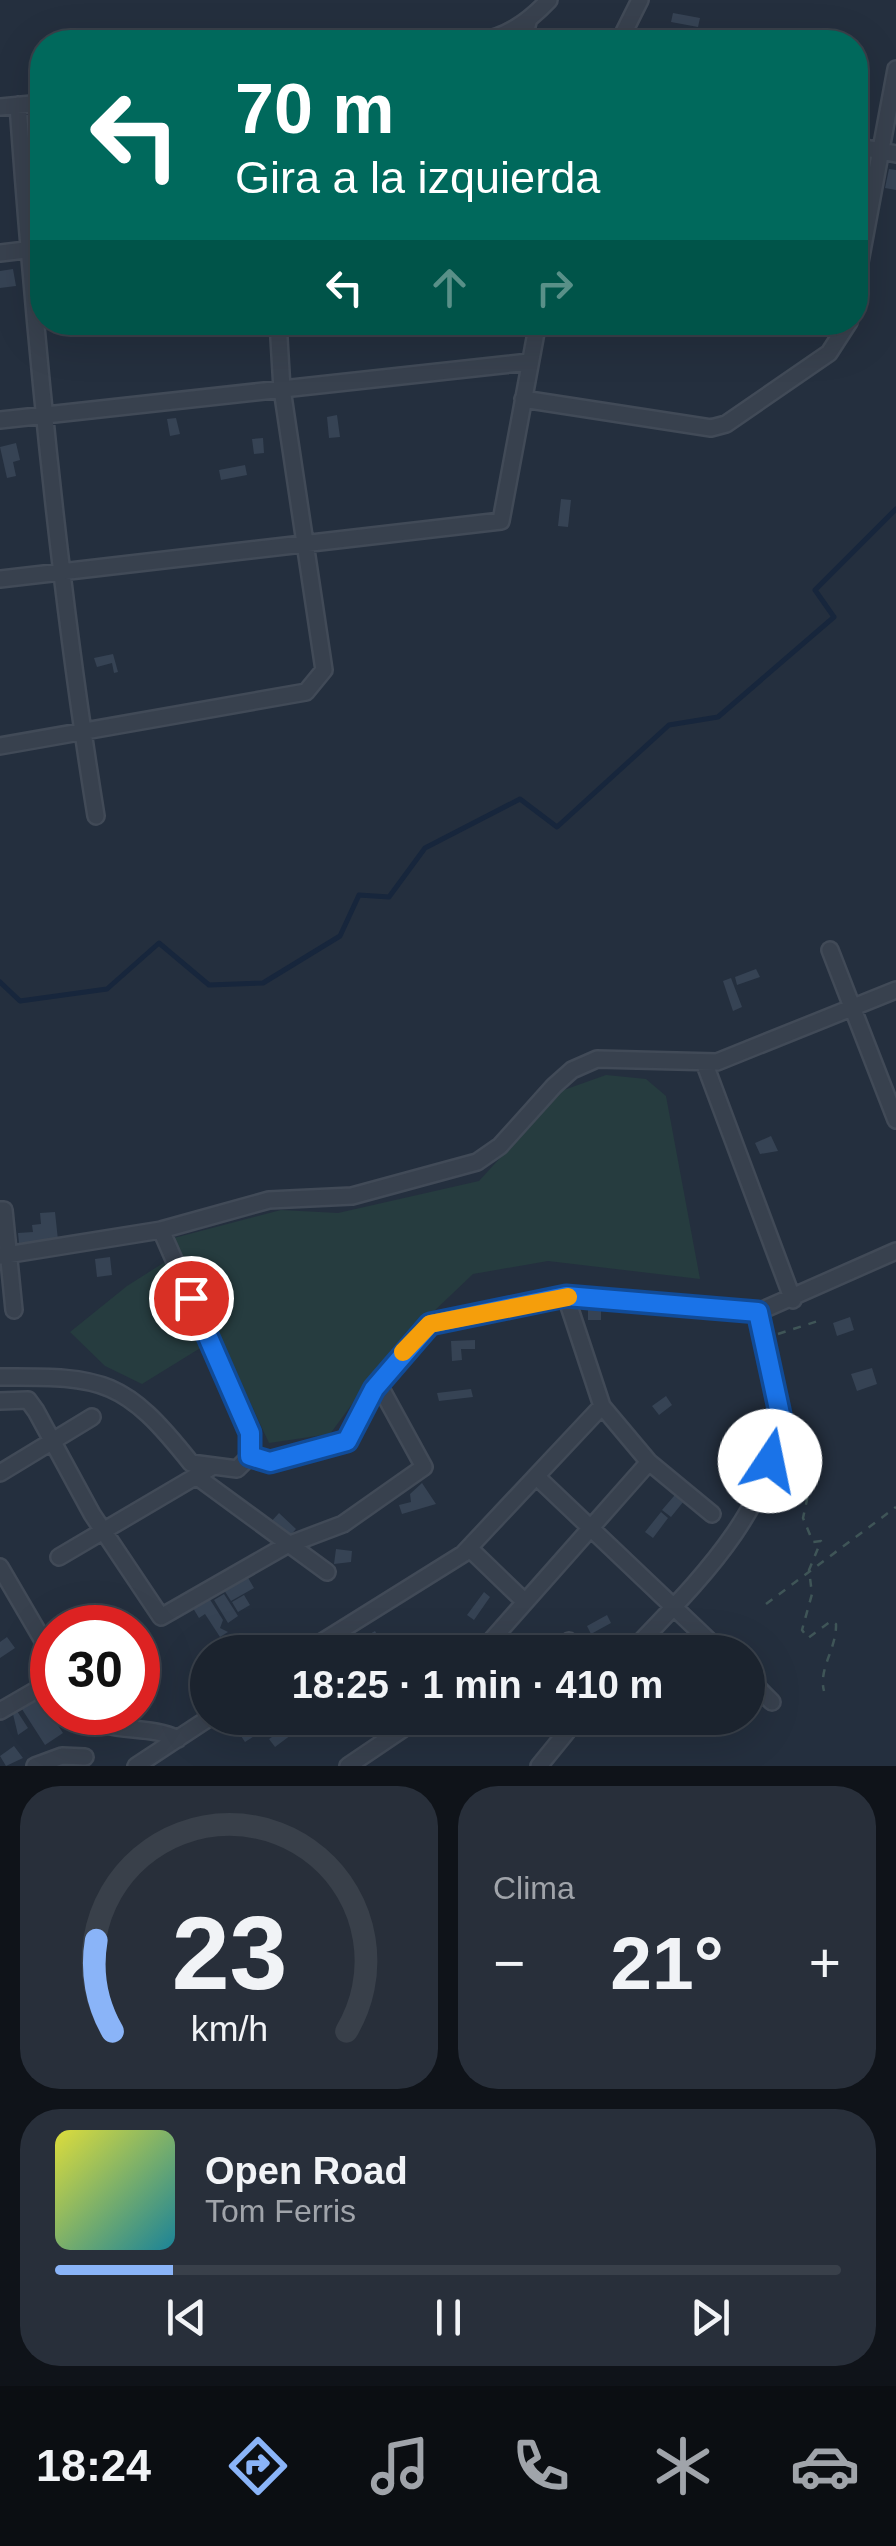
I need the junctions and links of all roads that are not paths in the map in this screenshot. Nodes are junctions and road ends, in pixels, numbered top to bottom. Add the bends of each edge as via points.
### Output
1 (548, 0) edge
2 (640, 0) edge
3 (528, 22) junction
4 (513, 30) edge
5 (526, 30) edge
6 (625, 30) edge
7 (896, 69) edge
8 (30, 104) edge
9 (18, 105) junction
10 (0, 106) edge
11 (868, 148) edge
12 (878, 150) junction
13 (896, 154) edge
14 (30, 201) edge
15 (868, 210) edge
16 (30, 250) edge
17 (0, 253) edge
18 (42, 335) edge
19 (279, 335) edge
20 (535, 335) edge
21 (841, 335) edge
22 (529, 362) junction
23 (282, 389) junction
24 (523, 399) junction
25 (47, 415) junction
26 (0, 420) edge
27 (305, 544) junction
28 (64, 572) junction
29 (0, 579) edge
30 (82, 732) junction
31 (0, 746) edge
32 (96, 816) dead end
33 (830, 950) dead end
34 (896, 990) edge
35 (850, 1008) junction
36 (704, 1062) junction
37 (896, 1120) edge
38 (0, 1210) edge
39 (161, 1230) junction
40 (896, 1251) edge
41 (5, 1255) edge
42 (566, 1296) junction
43 (794, 1300) junction
44 (14, 1310) dead end
45 (758, 1312) junction
46 (0, 1377) edge
47 (378, 1384) junction
48 (0, 1402) edge
49 (602, 1406) junction
50 (92, 1417) dead end
51 (52, 1441) junction
52 (250, 1456) junction
53 (650, 1462) junction
54 (203, 1472) junction
55 (0, 1474) edge
56 (536, 1478) junction
57 (712, 1514) dead end
58 (592, 1527) junction
59 (104, 1531) junction
60 (285, 1546) junction
61 (469, 1548) junction
62 (60, 1557) dead end
63 (0, 1567) edge
64 (328, 1572) dead end
65 (525, 1602) junction
66 (673, 1606) junction
67 (30, 1618) edge
68 (333, 1635) edge
69 (495, 1635) edge
70 (647, 1635) edge
71 (704, 1635) edge
72 (30, 1694) edge
73 (765, 1695) edge
74 (772, 1702) dead end
75 (0, 1712) edge
76 (160, 1730) edge
77 (190, 1731) edge
78 (394, 1735) edge
79 (564, 1735) edge
80 (178, 1739) junction
81 (84, 1756) dead end
82 (35, 1766) edge
83 (136, 1766) edge
84 (348, 1766) edge
85 (539, 1766) edge

1 - 3 street
2 - 6 street
3 - 4 street
3 - 5 street
7 - 12 street
8 - 9 street
9 - 10 street
9 - 14 street
11 - 12 street
12 - 13 street
12 - 15 street
16 - 17 street
18 - 25 street
19 - 23 street
20 - 22 street
21 - 24 street via 829,353 711,428
22 - 23 street
22 - 24 street
23 - 25 street
23 - 27 street
24 - 27 street via 502,521
25 - 26 street
25 - 28 street
27 - 28 street
27 - 30 street via 324,670 306,692
28 - 29 street
28 - 30 street
30 - 31 street
30 - 32 street
33 - 35 street
34 - 35 street
35 - 36 street
35 - 37 street
36 - 39 street via 597,1059 572,1070 477,1162 352,1196 270,1200
36 - 43 street
38 - 41 street
39 - 41 street
39 - 52 street via 250,1433
40 - 43 street
41 - 44 street
42 - 45 street
42 - 47 street via 430,1324
42 - 49 street
43 - 45 street
45 - 66 street via 780,1414 765,1484
46 - 54 street via 38,1374 122,1391
47 - 52 street via 347,1441 270,1462
47 - 60 street via 424,1467 343,1524
48 - 51 street via 28,1400
49 - 53 street
49 - 56 street
50 - 51 street
51 - 55 street
51 - 59 street
52 - 54 street via 237,1469
53 - 57 street
53 - 58 street
54 - 59 street
54 - 60 street
56 - 58 street
56 - 61 street
58 - 65 street
58 - 66 street
59 - 60 street via 161,1617
59 - 62 street
60 - 64 street
61 - 65 street
61 - 68 street
63 - 67 street
65 - 69 street
66 - 70 street
66 - 71 street
72 - 75 street
73 - 74 street
76 - 80 street
77 - 80 street
78 - 84 street
79 - 85 street
80 - 83 street
81 - 82 street

